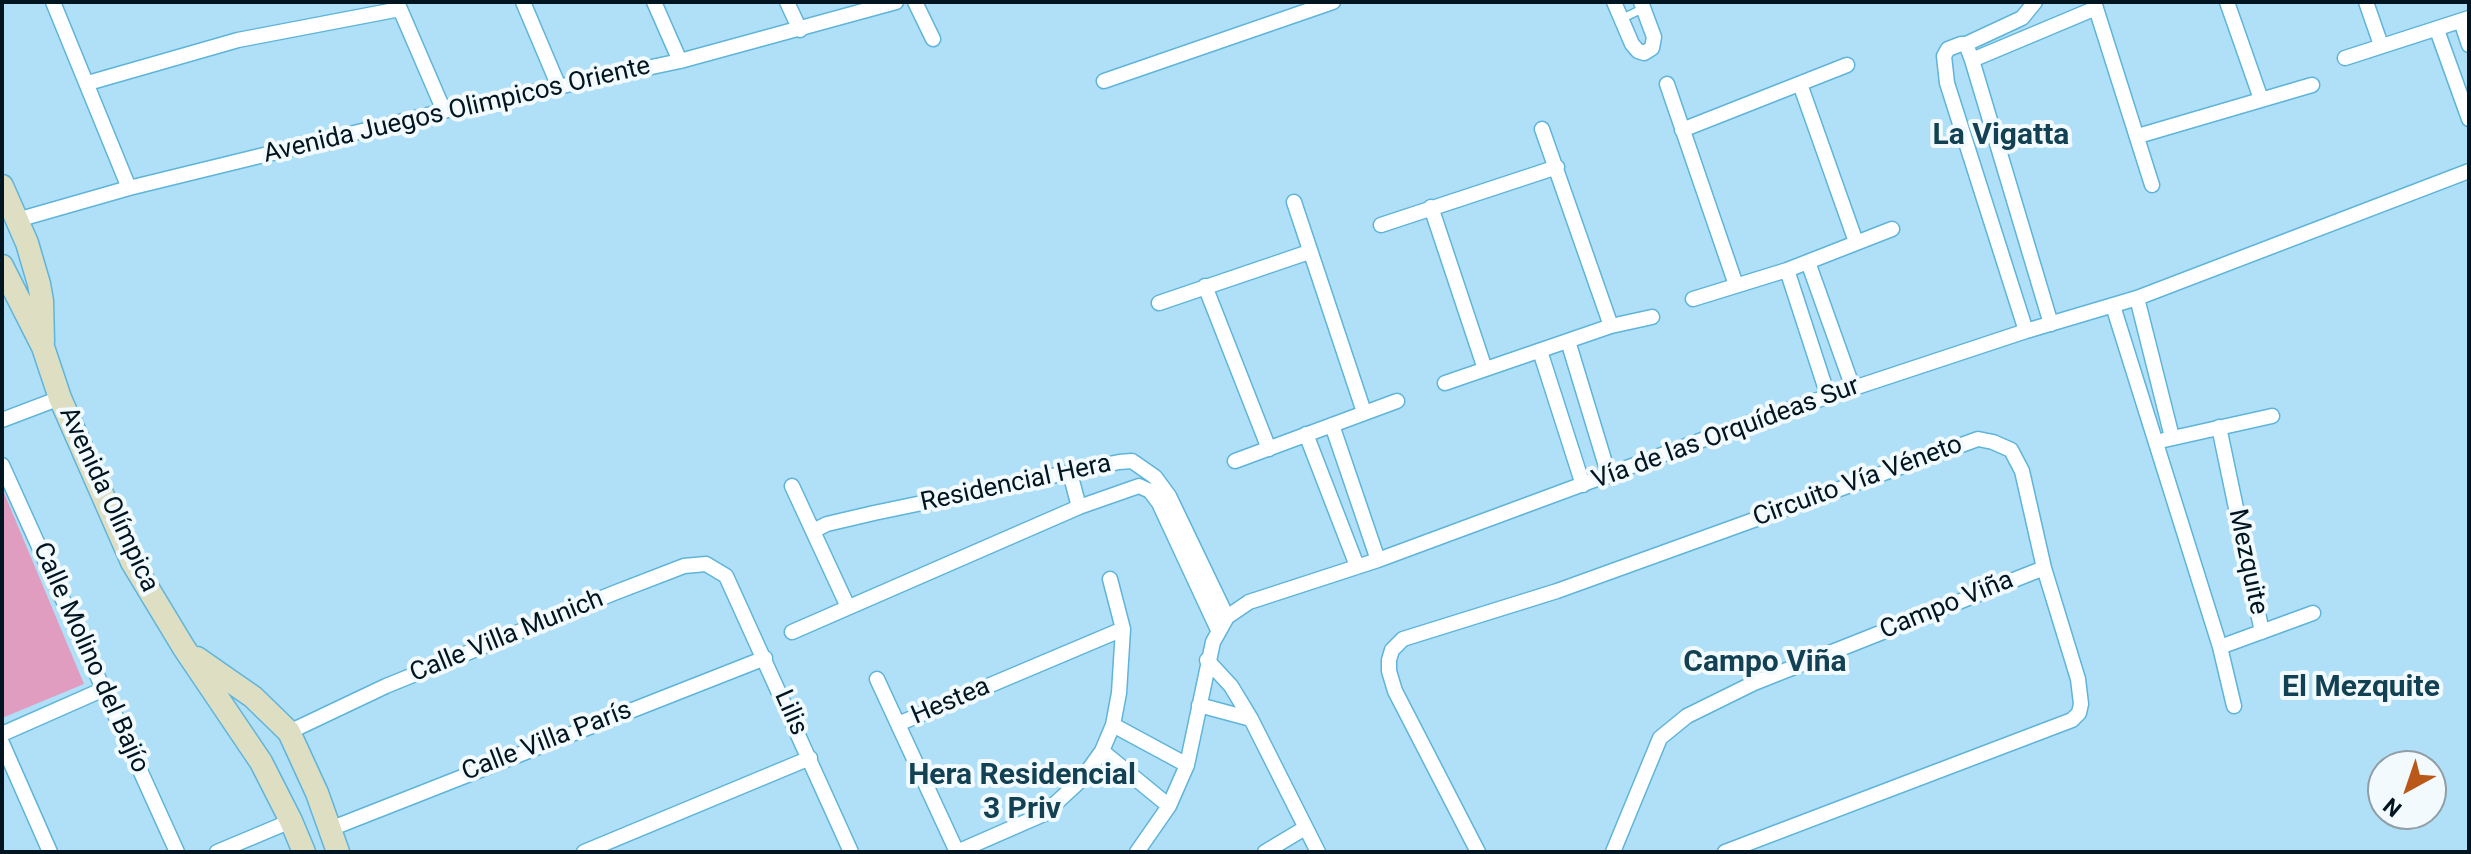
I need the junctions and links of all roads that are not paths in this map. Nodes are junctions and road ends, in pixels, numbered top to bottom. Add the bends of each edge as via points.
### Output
1 (53, 2) edge
2 (523, 2) edge
3 (654, 2) edge
4 (787, 2) edge
5 (896, 2) edge
6 (915, 2) edge
7 (1333, 2) edge
8 (1614, 2) edge
9 (2035, 2) edge
10 (2227, 2) edge
11 (2366, 2) edge
12 (399, 5) edge
13 (1642, 5) edge
14 (2095, 5) edge
15 (1621, 19) junction
16 (2465, 19) edge
17 (800, 30) junction
18 (2437, 30) junction
19 (933, 39) dead end
20 (1966, 44) junction
21 (2381, 45) junction
22 (2469, 45) edge
23 (2345, 58) dead end
24 (1972, 60) junction
25 (680, 61) junction
26 (1847, 65) dead end
27 (1104, 81) dead end
28 (88, 83) junction
29 (1667, 84) dead end
30 (1800, 84) junction
31 (2312, 85) dead end
32 (559, 87) junction
33 (2261, 99) junction
34 (444, 111) junction
35 (2469, 119) edge
36 (1542, 129) dead end
37 (1682, 130) junction
38 (2138, 136) junction
39 (1557, 167) junction
40 (2469, 171) edge
41 (2152, 185) dead end
42 (2, 186) edge
43 (129, 188) junction
44 (1294, 202) dead end
45 (1431, 207) junction
46 (17, 220) junction
47 (1381, 225) dead end
48 (1892, 229) dead end
49 (1856, 242) junction
50 (1309, 252) junction
51 (1808, 262) junction
52 (2, 266) edge
53 (1787, 270) junction
54 (1736, 285) junction
55 (1205, 286) junction
56 (2137, 298) junction
57 (1693, 299) dead end
58 (1159, 303) dead end
59 (2113, 306) junction
60 (1652, 317) dead end
61 (2051, 324) junction
62 (1611, 326) junction
63 (2026, 331) junction
64 (1568, 341) junction
65 (43, 347) junction
66 (1540, 351) junction
67 (1485, 369) junction
68 (1445, 383) dead end
69 (1853, 388) junction
70 (1828, 396) junction
71 (60, 398) junction
72 (1397, 401) dead end
73 (1364, 412) junction
74 (2272, 416) dead end
75 (2, 420) edge
76 (1332, 425) junction
77 (2219, 427) junction
78 (1306, 434) junction
79 (2172, 437) junction
80 (2156, 443) junction
81 (1269, 449) junction
82 (1235, 461) dead end
83 (2, 465) edge
84 (1070, 473) junction
85 (1609, 476) junction
86 (1583, 485) junction
87 (792, 486) dead end
88 (1164, 499) junction
89 (1079, 507) junction
90 (813, 531) junction
91 (1378, 560) junction
92 (1357, 566) junction
93 (2044, 568) junction
94 (726, 576) joint
95 (1110, 579) dead end
96 (848, 607) junction
97 (2313, 613) dead end
98 (1222, 624) junction
99 (1123, 629) junction
100 (792, 632) dead end
101 (2262, 632) junction
102 (2220, 647) junction
103 (184, 648) junction
104 (765, 658) junction
105 (1207, 660) junction
106 (877, 679) dead end
107 (104, 689) junction
108 (1199, 705) junction
109 (2234, 706) dead end
110 (1251, 719) junction
111 (898, 724) junction
112 (1113, 725) junction
113 (289, 732) junction
114 (2, 734) edge
115 (2, 743) edge
116 (1102, 751) junction
117 (810, 758) junction
118 (1187, 765) junction
119 (1169, 806) junction
120 (291, 821) junction
121 (1305, 828) junction
122 (330, 829) junction
123 (222, 851) edge
124 (50, 852) edge
125 (177, 852) edge
126 (304, 852) edge
127 (338, 852) edge
128 (584, 852) edge
129 (851, 852) edge
130 (957, 852) edge
131 (1137, 852) edge
132 (1265, 852) edge
133 (1318, 852) edge
134 (1478, 852) edge
135 (1613, 852) edge
136 (1725, 852) edge

1 - 28 street
2 - 32 street
3 - 25 street
4 - 17 street
5 - 17 street, Avenida Juegos Olimpicos Oriente
6 - 19 street
7 - 27 street
8 - 15 street
9 - 20 street via 2022,18
10 - 33 street
11 - 21 street
12 - 28 street via 238,40
12 - 34 street
13 - 15 lane
13 - 15 street via 1654,37 1646,53 1632,44
14 - 24 street
14 - 38 street
16 - 18 street
16 - 22 street
17 - 25 street, Avenida Juegos Olimpicos Oriente
18 - 21 street
18 - 35 street
20 - 24 street
20 - 63 street via 1945,52 1947,83
21 - 23 street
24 - 61 street
25 - 32 street, Avenida Juegos Olimpicos Oriente
26 - 30 street
28 - 43 street
29 - 37 street
30 - 37 street
30 - 49 street
31 - 33 street
32 - 34 street, Avenida Juegos Olimpicos Oriente
33 - 38 street
34 - 43 street, Avenida Juegos Olimpicos Oriente
36 - 39 street
37 - 54 street
38 - 41 street
39 - 45 street
39 - 62 street
40 - 56 street, Vía de las Orquídeas Sur
42 - 46 street, Avenida Olímpica
43 - 46 street, Avenida Juegos Olimpicos Oriente
44 - 50 street
45 - 47 street
45 - 67 street
46 - 65 street, Avenida Olímpica via 42,301
48 - 49 street
49 - 51 street
50 - 55 street
50 - 73 street
51 - 53 street
51 - 69 street
52 - 65 street, Avenida Olímpica
53 - 54 street
53 - 70 street
54 - 57 street
55 - 58 street
55 - 81 street
56 - 59 street, Vía de las Orquídeas Sur
56 - 79 street
59 - 61 street, Vía de las Orquídeas Sur
59 - 80 street, Mezquite
60 - 62 street
61 - 63 street, Vía de las Orquídeas Sur
62 - 64 street
63 - 69 street, Vía de las Orquídeas Sur
64 - 66 street
64 - 85 street
65 - 71 street, Avenida Olímpica
66 - 67 street
66 - 86 street
67 - 68 street
69 - 70 street, Vía de las Orquídeas Sur
70 - 85 street, Vía de las Orquídeas Sur
71 - 75 street
71 - 103 street, Avenida Olímpica via 132,562
72 - 73 street
73 - 76 street
74 - 77 street
76 - 78 street
76 - 91 street
77 - 79 street
77 - 101 street, Mezquite
78 - 81 street
78 - 92 street
79 - 80 street
80 - 102 street, Mezquite
81 - 82 street
83 - 107 street, Calle Molino del Bajío
84 - 88 street, Residencial Hera via 1132,461 1155,477
84 - 89 street
84 - 90 street, Residencial Hera via 858,516
85 - 86 street, Vía de las Orquídeas Sur
86 - 91 street, Vía de las Orquídeas Sur
87 - 90 street
88 - 89 street, Residencial Hera via 1134,487
88 - 98 street, Residencial Hera
89 - 96 street, Residencial Hera
90 - 96 street
91 - 92 street, Vía de las Orquídeas Sur
92 - 98 street, Vía de las Orquídeas Sur via 1249,602
93 - 134 street, Circuito Vía Véneto via 2017,457 2003,446 1978,439 1557,591 1403,639 1389,660 1395,691
93 - 135 street, Campo Viña via 1754,683 1687,716 1660,738
93 - 136 street, Circuito Vía Véneto via 2078,679 2081,704 2076,716
94 - 104 street, Lilis
94 - 113 street, Calle Villa Munich via 706,564 684,566 386,686
95 - 99 street
96 - 100 street, Residencial Hera
97 - 101 street
98 - 105 street
99 - 111 street, Hestea
99 - 112 street, Hestea
101 - 102 street, Mezquite
102 - 109 street
103 - 113 street, Avenida Olímpica via 253,697
103 - 120 street, Avenida Olímpica via 261,762
104 - 117 street, Lilis
104 - 122 street, Calle Villa París
105 - 108 street
105 - 110 street
106 - 111 street
107 - 114 street
107 - 125 street, Calle Molino del Bajío
108 - 110 street
108 - 118 street
110 - 121 street
111 - 130 street, Hestea
112 - 116 street, Hestea
112 - 118 street
113 - 122 street, Avenida Olímpica
115 - 124 street
116 - 119 street
116 - 130 street, Hestea via 1082,779 1044,814
117 - 128 street
117 - 129 street, Lilis
118 - 119 street
119 - 131 street
120 - 123 street
120 - 126 street, Avenida Olímpica
121 - 132 street
121 - 133 street
122 - 127 street, Avenida Olímpica

